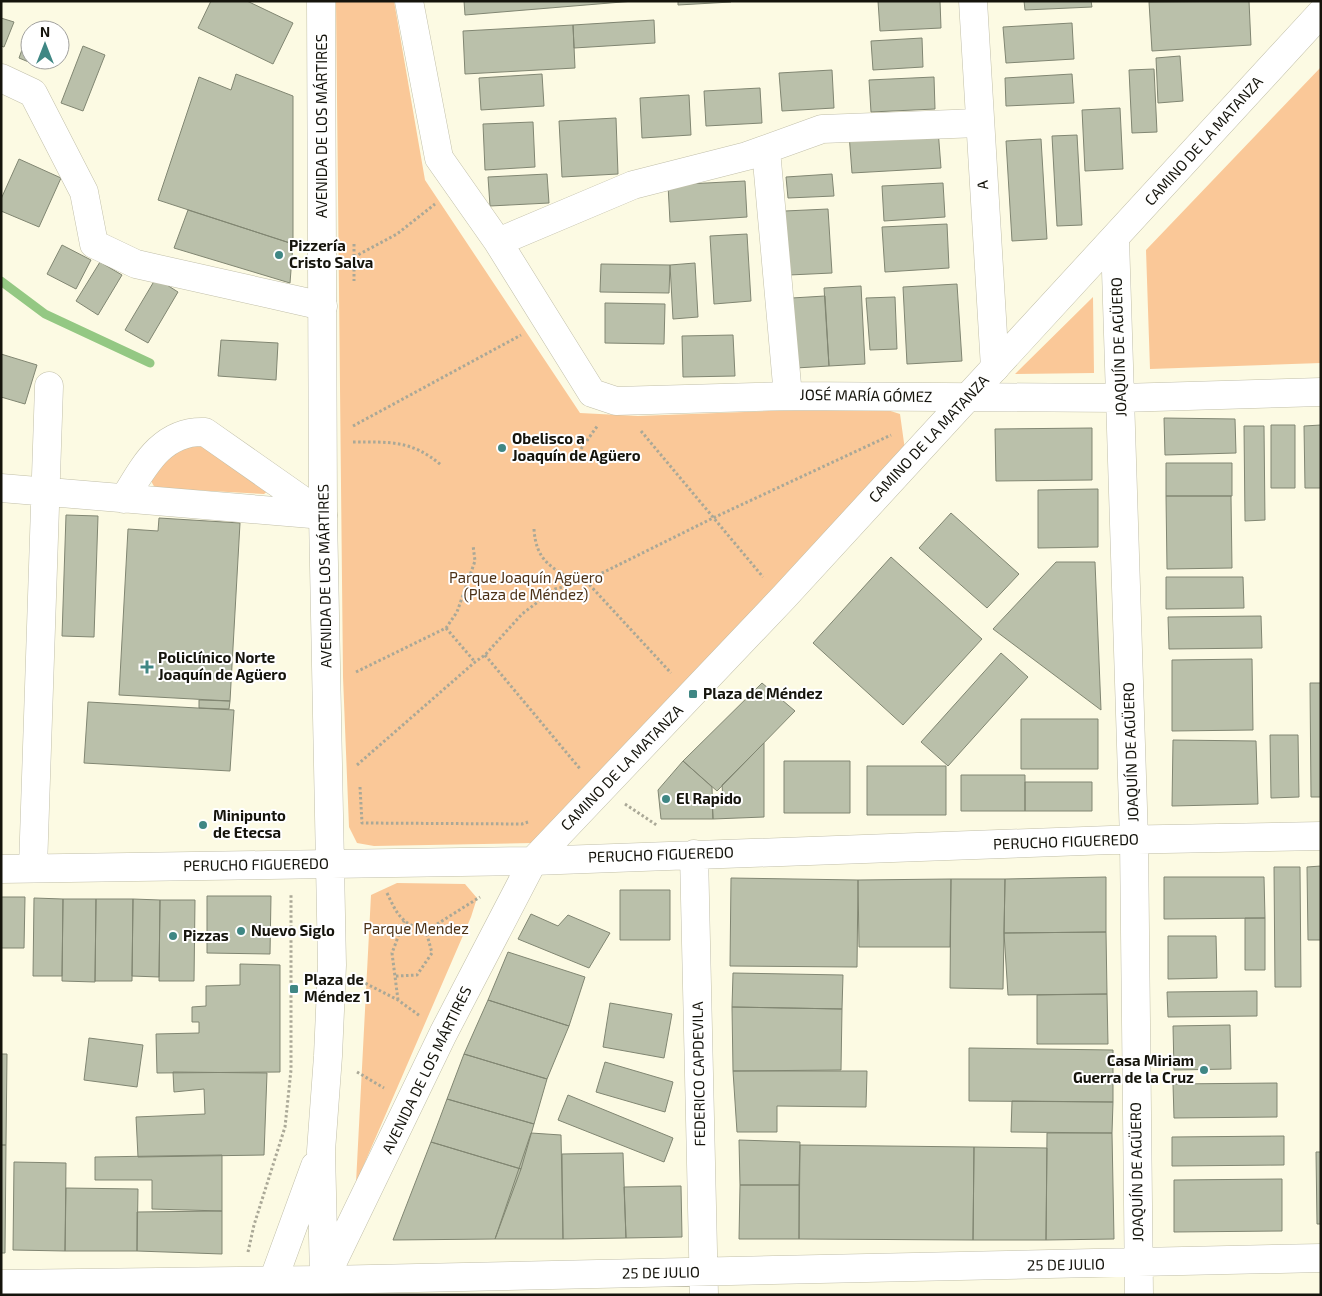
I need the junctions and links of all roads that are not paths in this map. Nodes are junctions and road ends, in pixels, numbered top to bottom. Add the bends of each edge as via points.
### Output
1 (321, 1) edge
2 (409, 1) edge
3 (973, 1) edge
4 (1321, 13) edge
5 (1, 78) edge
6 (979, 123) junction
7 (766, 150) junction
8 (1115, 239) junction
9 (498, 242) junction
10 (323, 306) junction
11 (995, 368) junction
12 (49, 386) dead end
13 (1321, 392) edge
14 (788, 396) junction
15 (968, 398) junction
16 (1121, 398) junction
17 (1, 488) edge
18 (45, 492) junction
19 (124, 499) junction
20 (323, 515) junction
21 (1321, 836) edge
22 (1134, 840) junction
23 (694, 854) junction
24 (533, 860) junction
25 (330, 864) junction
26 (32, 868) junction
27 (1, 869) edge
28 (321, 1151) junction
29 (1321, 1258) edge
30 (1138, 1263) junction
31 (1, 1284) edge
32 (704, 1284) edge
33 (272, 1288) edge
34 (323, 1288) edge
35 (1139, 1295) edge

1 - 10 street, AVENIDA DE LOS MÁRTIRES
2 - 9 street via 439,158
3 - 6 street, A
4 - 8 street, CAMINO DE LA MATANZA
5 - 10 street via 33,93 84,192 94,244 136,264
6 - 7 street via 822,129
6 - 11 street, A
7 - 9 street via 633,185
7 - 14 street
8 - 11 street, CAMINO DE LA MATANZA
8 - 16 street, JOAQUÍN DE AGÜERO
9 - 14 street, JOSÉ MARÍA GÓMEZ via 547,320 604,397
10 - 20 street, AVENIDA DE LOS MÁRTIRES
11 - 15 street, CAMINO DE LA MATANZA
12 - 18 street
13 - 16 street, JOSÉ MARÍA GÓMEZ
14 - 15 street, JOSÉ MARÍA GÓMEZ
15 - 16 street, JOSÉ MARÍA GÓMEZ
15 - 24 street, CAMINO DE LA MATANZA
16 - 22 street, JOAQUÍN DE AGÜERO
17 - 18 street
18 - 19 street
18 - 26 street
19 - 20 street
19 - 20 street via 147,462 168,442 190,431 205,432
20 - 25 street, AVENIDA DE LOS MÁRTIRES
21 - 22 street, PERUCHO FIGUEREDO
22 - 23 street, PERUCHO FIGUEREDO
22 - 30 street, JOAQUÍN DE AGÜERO
23 - 24 street, PERUCHO FIGUEREDO
23 - 32 street, FEDERICO CAPDEVILA
24 - 25 street, PERUCHO FIGUEREDO
24 - 34 street, AVENIDA DE LOS MÁRTIRES via 443,1034
25 - 26 street, PERUCHO FIGUEREDO
25 - 28 street, AVENIDA DE LOS MÁRTIRES via 332,966
26 - 27 street, PERUCHO FIGUEREDO
28 - 33 street, AVENIDA DE LOS MÁRTIRES
28 - 34 street, AVENIDA DE LOS MÁRTIRES
29 - 30 street, 25 DE JULIO
30 - 32 street, 25 DE JULIO
30 - 35 street, JOAQUÍN DE AGÜERO
31 - 33 street, 25 DE JULIO via 241,1281
32 - 34 street, 25 DE JULIO
33 - 34 street, 25 DE JULIO

